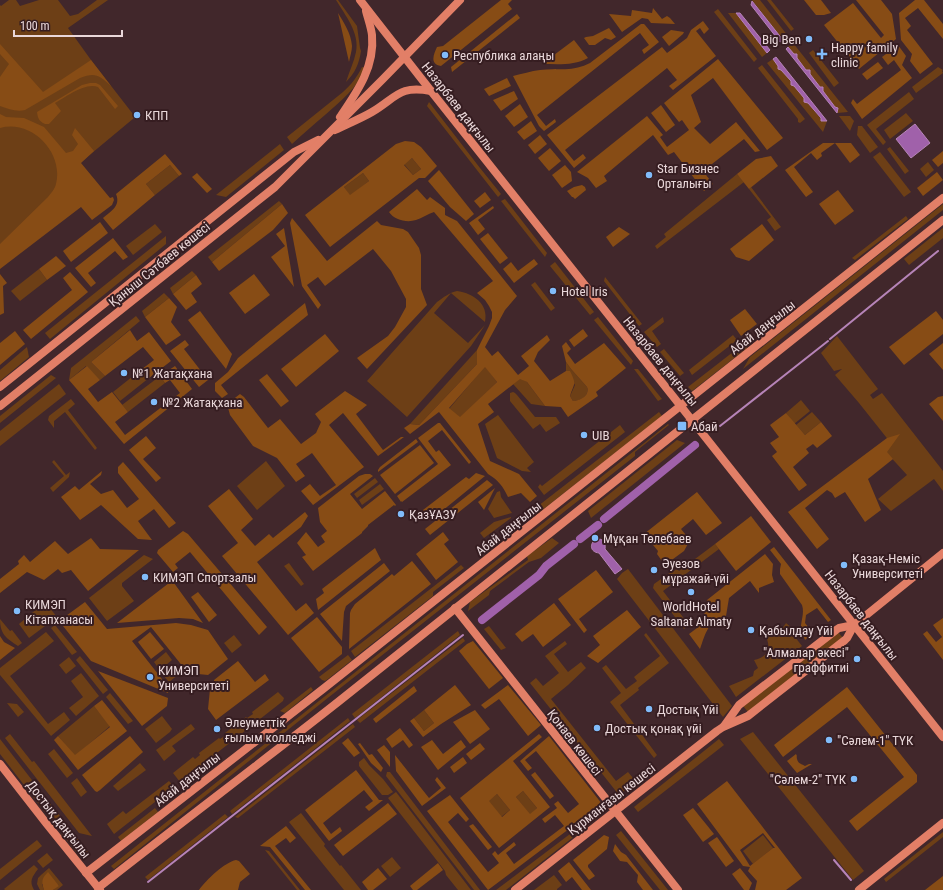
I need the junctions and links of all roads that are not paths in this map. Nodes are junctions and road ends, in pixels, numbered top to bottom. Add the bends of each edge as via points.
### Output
1 (460, 0) edge
2 (362, 3) edge
3 (404, 57) junction
4 (431, 91) junction
5 (326, 135) junction
6 (943, 198) edge
7 (943, 220) edge
8 (0, 387) edge
9 (0, 406) edge
10 (681, 406) junction
11 (692, 420) junction
12 (943, 553) edge
13 (455, 608) junction
14 (854, 625) junction
15 (723, 727) junction
16 (943, 736) edge
17 (0, 764) edge
18 (615, 812) junction
19 (943, 823) edge
20 (86, 873) junction
21 (99, 889) edge
22 (515, 890) edge
23 (678, 890) edge
24 (859, 890) edge

1 - 3 main road, Қаныш Сәтбаев көшесі
2 - 3 main road, Назарбаев даңғылы
2 - 5 main road, Қаныш Сәтбаев көшесі via 372,35 369,69 341,116
3 - 4 main road, Назарбаев даңғылы
3 - 5 main road, Қаныш Сәтбаев көшесі
4 - 5 main road via 407,90 372,112
4 - 10 main road, Назарбаев даңғылы
5 - 8 main road, Қаныш Сәтбаев көшесі via 294,152
5 - 9 main road, Қаныш Сәтбаев көшесі via 275,187
6 - 10 main road, Абай даңғылы
7 - 11 main road
10 - 11 main road, Назарбаев даңғылы
10 - 20 main road, Абай даңғылы via 335,681
11 - 13 main road
11 - 14 main road, Назарбаев даңғылы
12 - 14 main road, Құрманғазы көшесі
13 - 18 main road, Қонаев көшесі
13 - 21 main road
14 - 15 main road, Құрманғазы көшесі via 847,638 748,716
14 - 15 main road, Құрманғазы көшесі via 836,630 739,705
14 - 16 main road, Назарбаев даңғылы
15 - 18 main road, Құрманғазы көшесі
17 - 20 main road, Достық даңғылы
18 - 22 main road, Құрманғазы көшесі
18 - 23 main road, Қонаев көшесі
19 - 24 main road
20 - 21 main road, Достық даңғылы

